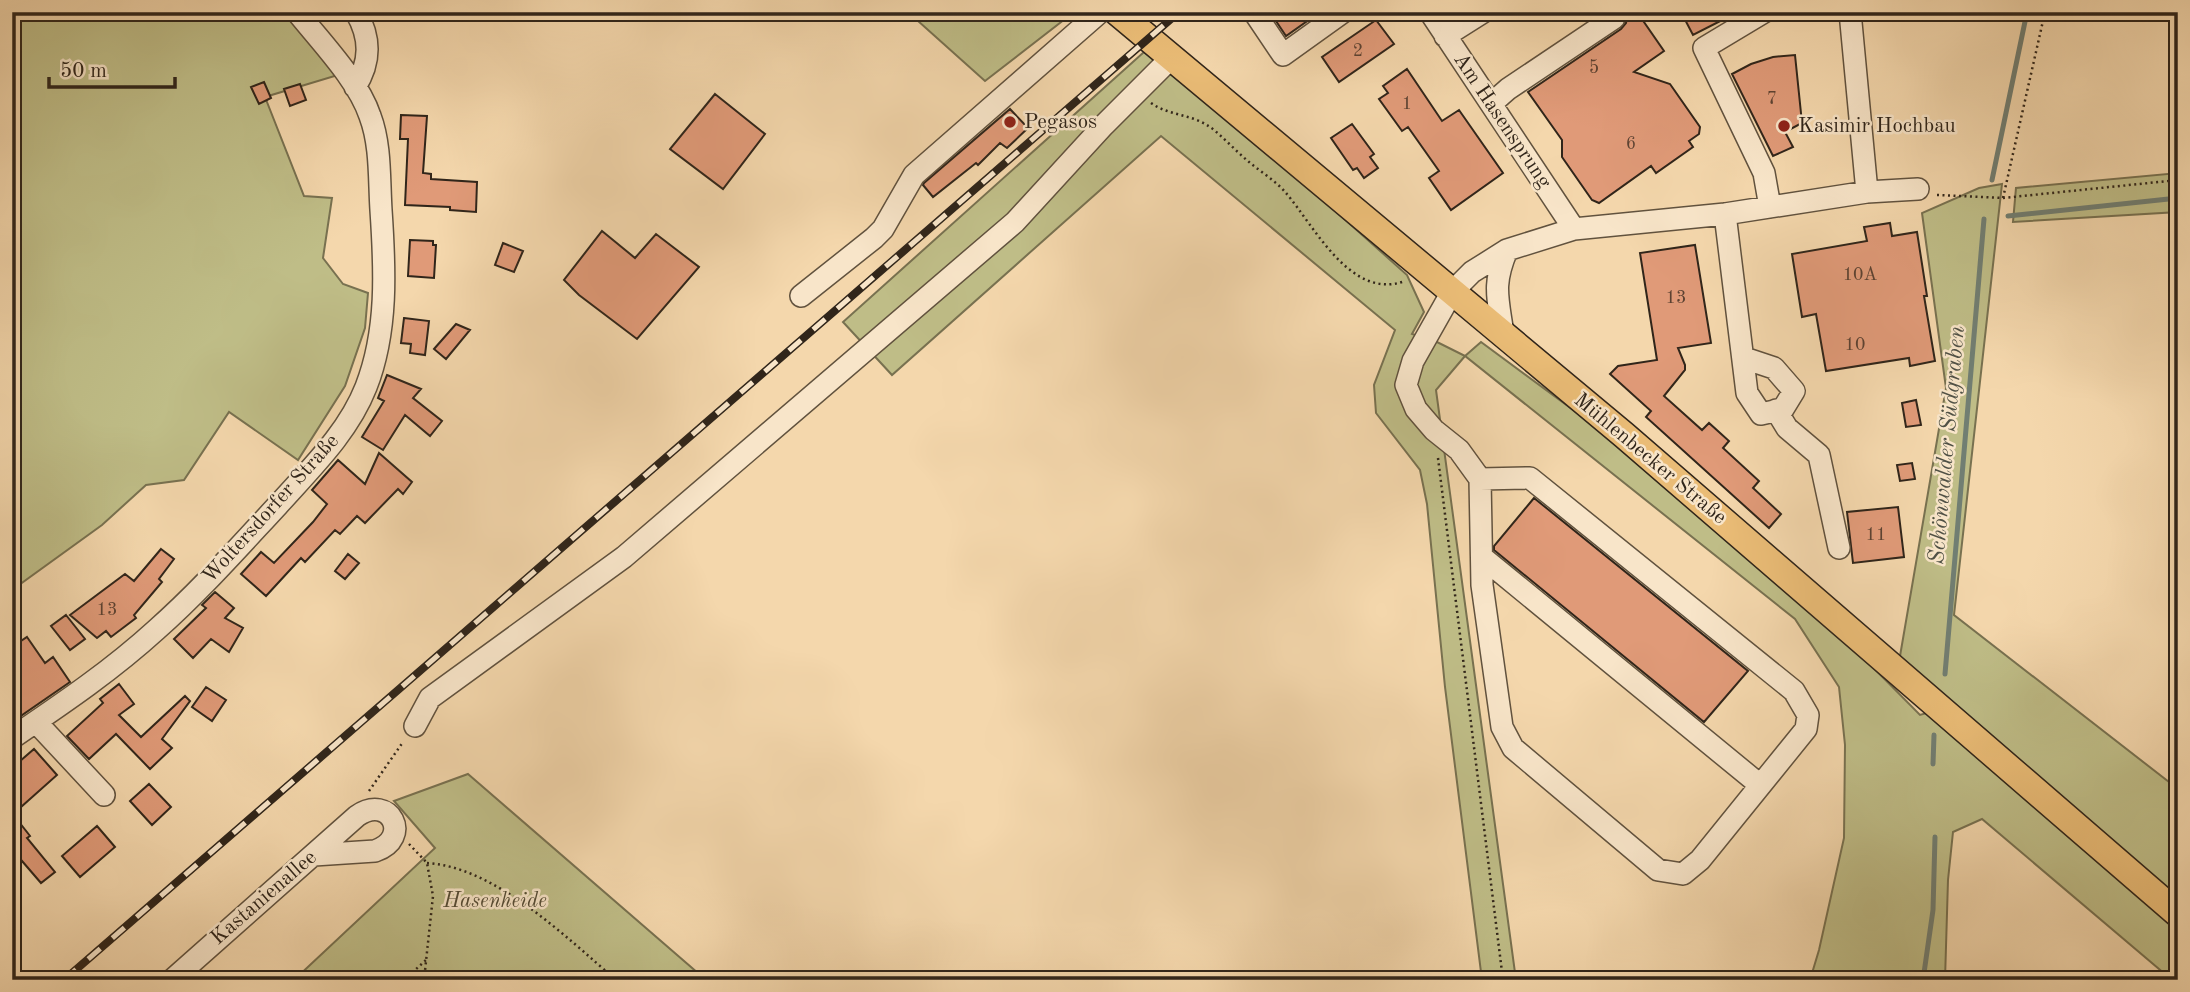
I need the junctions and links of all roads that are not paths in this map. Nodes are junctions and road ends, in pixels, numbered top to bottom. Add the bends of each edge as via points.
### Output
1 (297, 12) edge
2 (356, 12) edge
3 (1100, 12) edge
4 (1117, 12) edge
5 (1254, 12) edge
6 (1343, 12) edge
7 (1430, 12) edge
8 (1483, 12) edge
9 (1764, 12) edge
10 (1850, 12) edge
11 (1614, 18) dead end
12 (1445, 36) junction
13 (1171, 58) junction
14 (355, 87) junction
15 (1491, 104) junction
16 (1918, 188) road end
17 (1867, 192) junction
18 (1770, 207) junction
19 (1725, 214) junction
20 (1574, 229) junction
21 (1507, 250) junction
22 (1452, 292) junction
23 (801, 296) dead end
24 (1503, 334) junction
25 (1744, 358) junction
26 (1776, 411) junction
27 (1480, 479) junction
28 (1839, 548) dead end
29 (1482, 557) junction
30 (36, 722) junction
31 (415, 726) road end
32 (12, 738) edge
33 (1760, 785) junction
34 (104, 795) dead end
35 (314, 855) junction
36 (2178, 914) edge
37 (172, 980) edge

1 - 14 street, Woltersdorfer Straße
2 - 14 street via 368,56 366,71
3 - 23 street via 914,175 883,229
4 - 13 main road, Mühlenbecker Straße
5 - 6 street via 1283,55
7 - 12 street, Am Hasensprung
8 - 12 street
9 - 18 street via 1704,48 1764,173
10 - 17 street
11 - 15 street
12 - 15 street, Am Hasensprung
13 - 22 main road, Mühlenbecker Straße
13 - 31 street via 1015,222 624,557 430,698
14 - 30 street, Woltersdorfer Straße via 370,114 375,136 382,228 381,331 365,390 322,457 218,570 157,630
15 - 20 street, Am Hasensprung
16 - 17 street
17 - 18 street
18 - 19 street
19 - 20 street
19 - 25 street
20 - 21 street
21 - 22 street via 1472,272
21 - 24 street via 1496,288
22 - 24 main road, Mühlenbecker Straße
22 - 27 street via 1413,360 1406,385 1416,409 1459,450
24 - 36 main road, Mühlenbecker Straße
25 - 26 street via 1747,393 1761,414
25 - 26 street via 1774,368 1794,391 1783,409
26 - 28 street via 1787,428 1819,455
27 - 29 street
27 - 33 street via 1530,478 1794,691 1808,715 1806,729
29 - 33 street
29 - 33 street via 1503,727 1513,748 1658,870 1683,874 1700,860
30 - 32 street, Woltersdorfer Straße
30 - 34 street
35 - 35 street, Kastanienallee via 366,810 385,811 392,817 395,825 390,843 375,851
35 - 37 street, Kastanienallee

